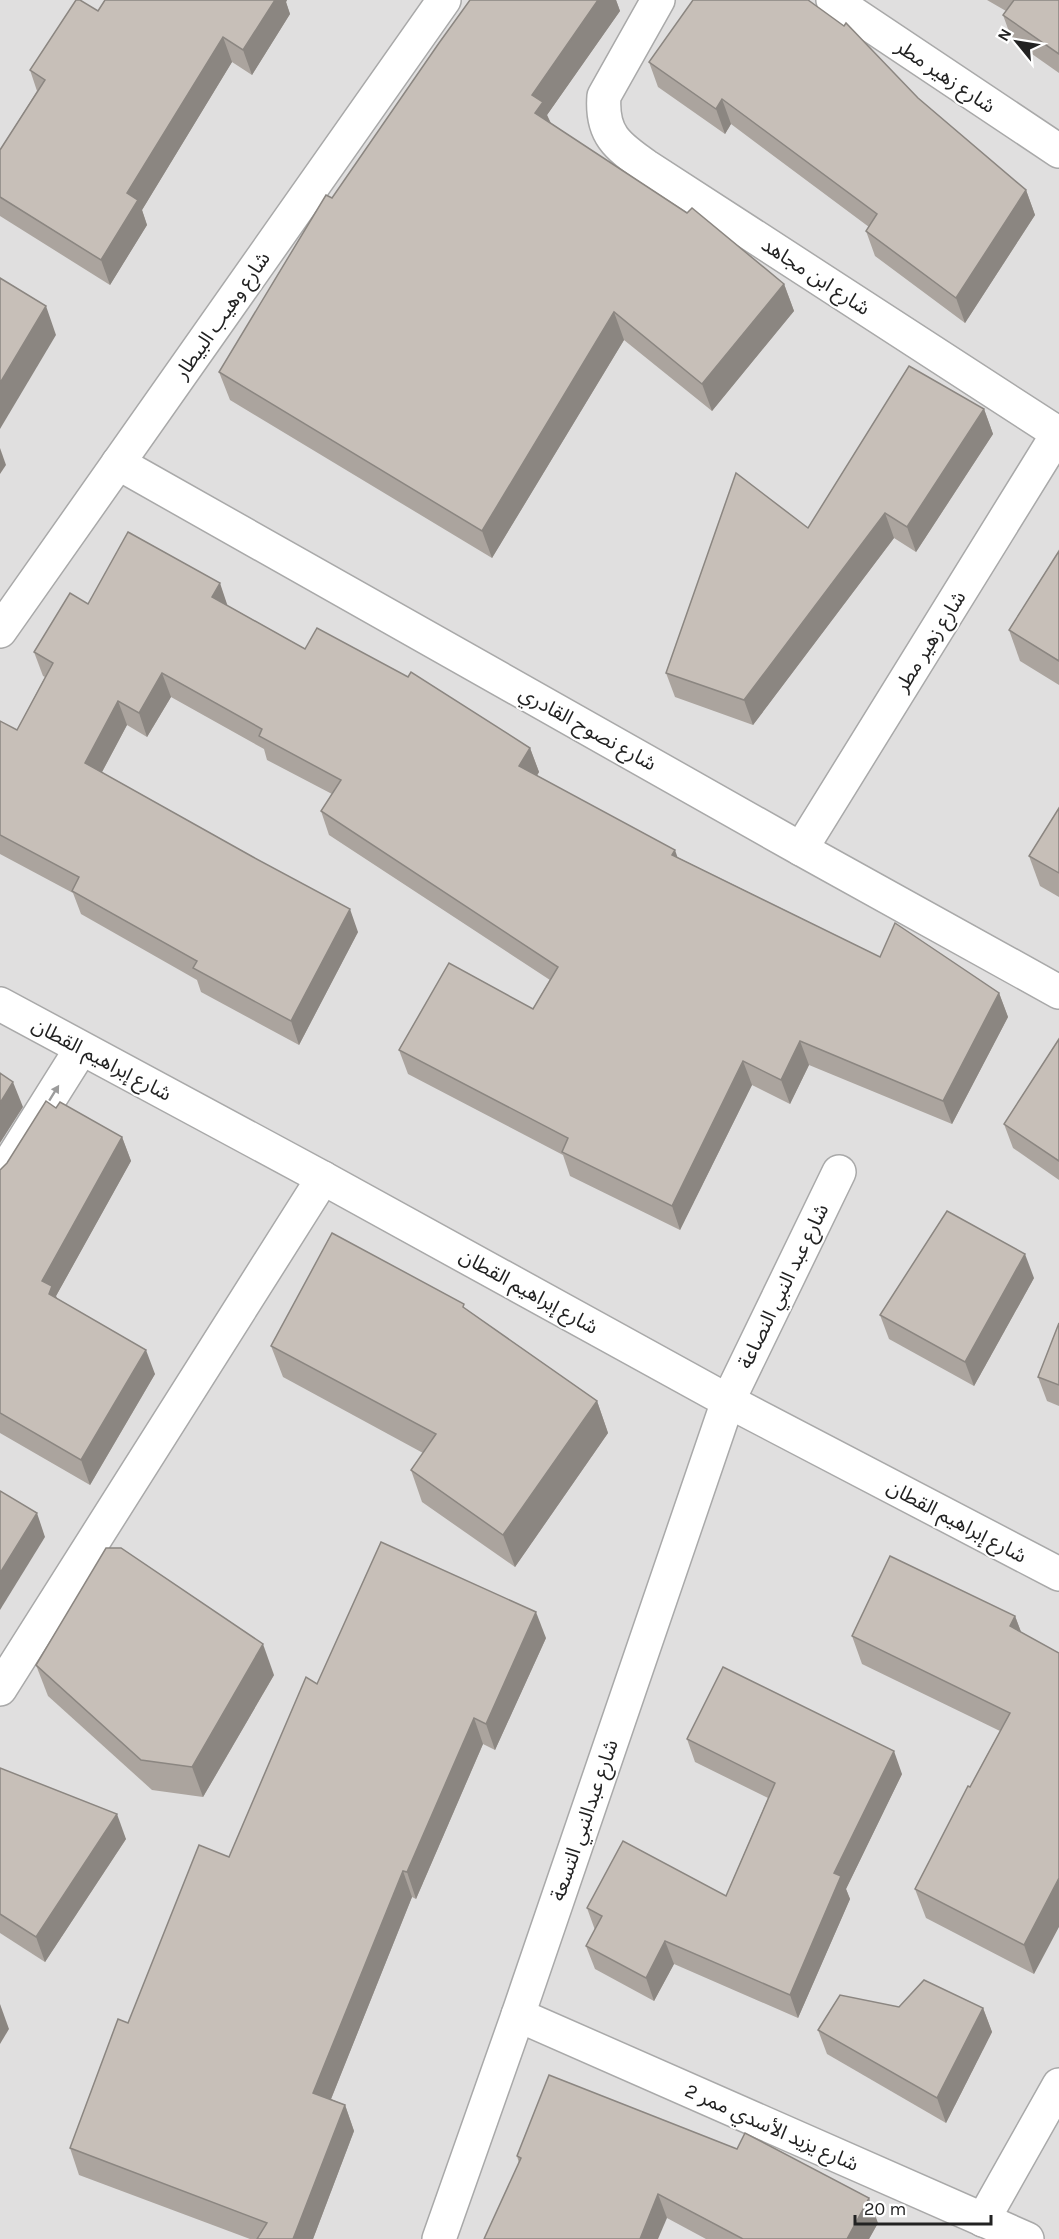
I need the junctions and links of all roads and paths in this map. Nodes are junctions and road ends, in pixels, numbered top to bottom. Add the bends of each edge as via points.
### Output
1 (444, 0) edge
2 (658, 0) edge
3 (833, 0) edge
4 (1059, 151) edge
5 (1059, 433) edge
6 (118, 463) junction
7 (0, 631) edge
8 (801, 849) junction
9 (1059, 992) edge
10 (0, 1004) edge
11 (81, 1048) junction
12 (839, 1172) dead end
13 (0, 1178) edge
14 (323, 1178) junction
15 (728, 1401) junction
16 (1059, 1574) edge
17 (0, 1689) edge
18 (518, 2015) junction
19 (1059, 2085) edge
20 (983, 2220) junction
21 (439, 2239) edge
22 (1027, 2239) edge

1 - 6 street, شارع وهيب البيطار
2 - 5 street, شارع ابن مجاهد via 604,96 603,114 608,130 628,153
3 - 4 street, شارع زهير مطر
5 - 8 street, شارع زهير مطر
6 - 7 street, شارع وهيب البيطار
6 - 8 street, شارع نصوح القادري
8 - 9 street, شارع نصوح القادري
10 - 11 street, شارع إبراهيم القطان
13 -> 11 street
11 - 14 street, شارع إبراهيم القطان
12 - 15 street, شارع عبد النبي النصاعة
14 - 15 street, شارع إبراهيم القطان
14 - 17 street
15 - 16 street, شارع إبراهيم القطان
15 - 18 street, شارع عبدالنبي التسعة
18 - 20 street, شارع يزيد الأسدي ممر 2
18 - 21 street, شارع عبدالنبي التسعة
19 - 20 street
20 - 22 street, شارع يزيد الأسدي ممر 2

